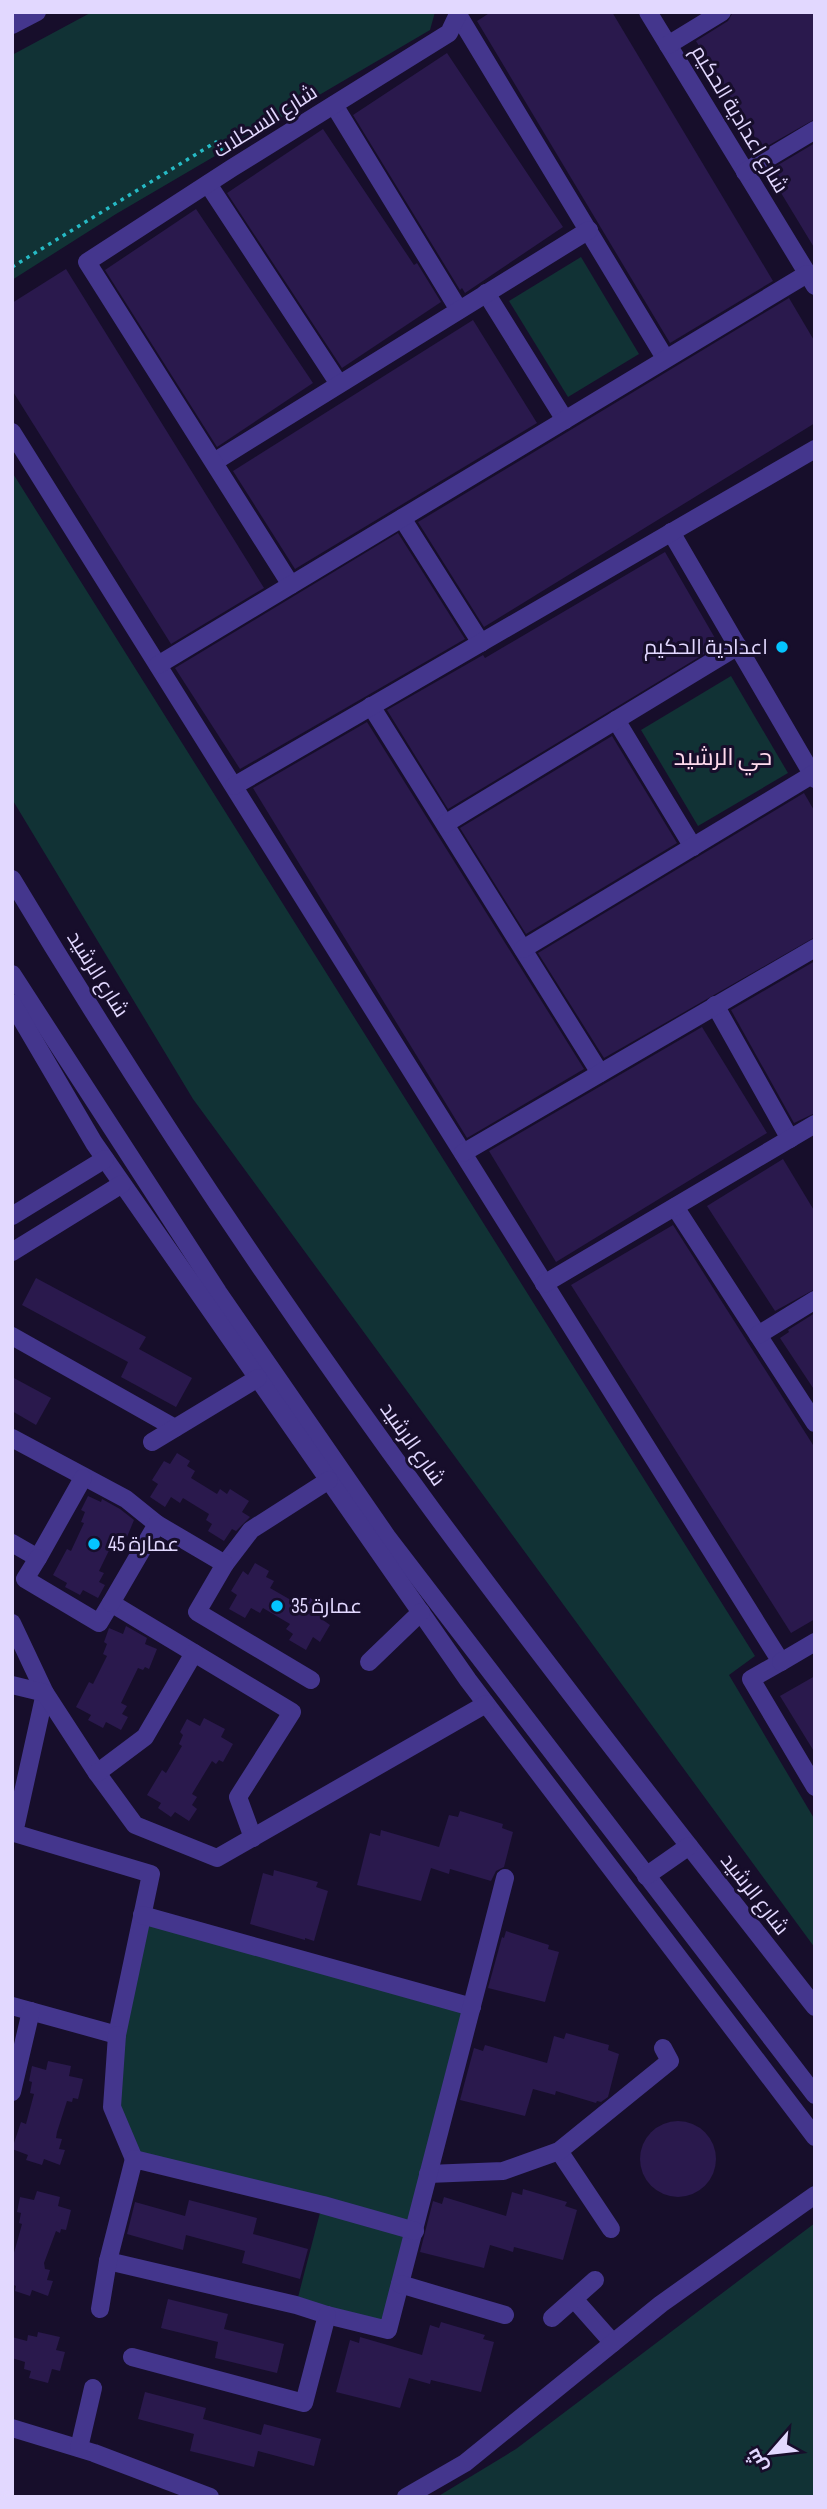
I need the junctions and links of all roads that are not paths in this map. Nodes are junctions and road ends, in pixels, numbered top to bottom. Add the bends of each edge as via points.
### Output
1 (37, 12) edge
2 (648, 12) edge
3 (722, 12) edge
4 (458, 13) edge
5 (12, 25) edge
6 (668, 45) junction
7 (334, 105) junction
8 (815, 130) edge
9 (745, 172) junction
10 (208, 184) junction
11 (589, 230) junction
12 (811, 280) edge
13 (486, 293) junction
14 (459, 310) junction
15 (665, 358) junction
16 (339, 384) junction
17 (565, 420) junction
18 (12, 432) edge
19 (815, 449) edge
20 (214, 462) junction
21 (402, 518) junction
22 (671, 532) junction
23 (291, 585) junction
24 (481, 643) junction
25 (738, 646) junction
26 (158, 665) junction
27 (371, 706) junction
28 (616, 720) junction
29 (814, 775) edge
30 (234, 786) junction
31 (445, 824) junction
32 (693, 847) junction
33 (12, 879) edge
34 (815, 947) edge
35 (523, 949) junction
36 (12, 974) edge
37 (12, 1003) edge
38 (715, 1005) junction
39 (600, 1073) junction
40 (815, 1124) edge
41 (790, 1139) junction
42 (463, 1153) junction
43 (105, 1159) junction
44 (122, 1184) junction
45 (675, 1207) junction
46 (12, 1216) edge
47 (12, 1252) edge
48 (544, 1284) junction
49 (815, 1300) edge
50 (758, 1335) junction
51 (12, 1336) edge
52 (258, 1378) junction
53 (815, 1423) edge
54 (175, 1429) junction
55 (12, 1438) edge
56 (152, 1442) dead end
57 (83, 1478) junction
58 (328, 1480) junction
59 (157, 1524) junction
60 (12, 1543) edge
61 (38, 1558) junction
62 (225, 1564) junction
63 (12, 1572) edge
64 (111, 1603) junction
65 (421, 1612) junction
66 (12, 1623) edge
67 (815, 1642) edge
68 (194, 1653) junction
69 (369, 1662) dead end
70 (781, 1662) junction
71 (311, 1680) dead end
72 (12, 1685) edge
73 (45, 1693) junction
74 (486, 1704) junction
75 (97, 1773) junction
76 (815, 1787) edge
77 (13, 1833) edge
78 (253, 1838) junction
79 (689, 1846) junction
80 (646, 1876) junction
81 (505, 1878) dead end
82 (142, 1915) junction
83 (12, 2006) edge
84 (472, 2007) junction
85 (815, 2007) edge
86 (31, 2011) junction
87 (117, 2035) junction
88 (663, 2048) dead end
89 (12, 2092) edge
90 (815, 2095) edge
91 (815, 2137) edge
92 (559, 2151) junction
93 (134, 2159) junction
94 (428, 2174) junction
95 (815, 2194) edge
96 (611, 2229) dead end
97 (415, 2231) junction
98 (108, 2260) junction
99 (595, 2280) dead end
100 (400, 2284) junction
101 (574, 2299) junction
102 (100, 2309) dead end
103 (327, 2315) junction
104 (505, 2315) dead end
105 (552, 2318) dead end
106 (613, 2343) junction
107 (132, 2357) dead end
108 (93, 2388) dead end
109 (12, 2428) edge
110 (79, 2448) junction
111 (210, 2497) edge
112 (406, 2497) edge

1 - 5 street
2 - 6 street, شارع اعدادية الحكيم
3 - 6 street
4 - 7 street, شارع السكلات via 449,33
4 - 11 street
6 - 9 street, شارع اعدادية الحكيم
7 - 10 street, شارع السكلات
7 - 14 street
8 - 9 street
9 - 12 street, شارع اعدادية الحكيم
10 - 16 street
10 - 20 street, شارع السكلات via 88,262
11 - 13 street
11 - 15 street
12 - 15 street
13 - 14 street
13 - 17 street
14 - 16 street
15 - 17 street
16 - 20 street
17 - 21 street
18 - 26 street
19 - 22 street
20 - 23 street
21 - 23 street
21 - 24 street
22 - 24 street
22 - 25 street
23 - 26 street
24 - 27 street
25 - 28 street
25 - 29 street
26 - 30 street
27 - 30 street
27 - 31 street
28 - 31 street
28 - 32 street
29 - 32 street
30 - 42 street
31 - 35 street
32 - 35 street
33 - 79 street, شارع الرشيد via 173,1135 335,1374 509,1613
34 - 38 street
35 - 39 street
36 - 80 street via 302,1416 421,1581
37 - 43 street
38 - 39 street
38 - 41 street
39 - 42 street
40 - 41 street
41 - 45 street
42 - 48 street
43 - 44 street
43 - 46 street
44 - 47 street
44 - 52 street
45 - 48 street
45 - 50 street
48 - 70 street
49 - 50 street
50 - 53 street
51 - 54 street
52 - 54 street
52 - 58 street
54 - 56 street
55 - 57 street
57 - 59 street via 126,1499
57 - 61 street
58 - 62 street via 251,1530
58 - 65 street
59 - 62 street
59 - 64 street
60 - 61 street
61 - 63 street
61 - 64 street via 25,1579 99,1623
62 - 71 street via 197,1612
64 - 68 street
65 - 69 street
65 - 74 street
66 - 73 street
67 - 70 street
68 - 75 street via 145,1737
68 - 78 street via 292,1712 238,1797
70 - 76 street via 751,1679
72 - 73 street
73 - 75 street
73 - 77 street
74 - 78 street
74 - 91 street
75 - 78 street via 135,1825 184,1847 217,1858
77 - 82 street via 150,1874
79 - 80 street
79 - 85 street, شارع الرشيد
80 - 90 street
81 - 84 street
82 - 84 street
82 - 87 street
83 - 86 street
84 - 94 street
86 - 87 street
86 - 89 street
87 - 93 street via 112,2107
88 - 92 street via 670,2061
92 - 94 street via 503,2171
92 - 96 street
93 - 97 street
93 - 98 street
94 - 97 street
95 - 106 street
97 - 100 street
98 - 102 street
98 - 103 street
99 - 101 street
100 - 103 street via 388,2330
100 - 104 street
101 - 105 street
101 - 106 street
103 - 107 street via 304,2403
106 - 112 street via 464,2463
108 - 110 street
109 - 110 street
110 - 111 street

